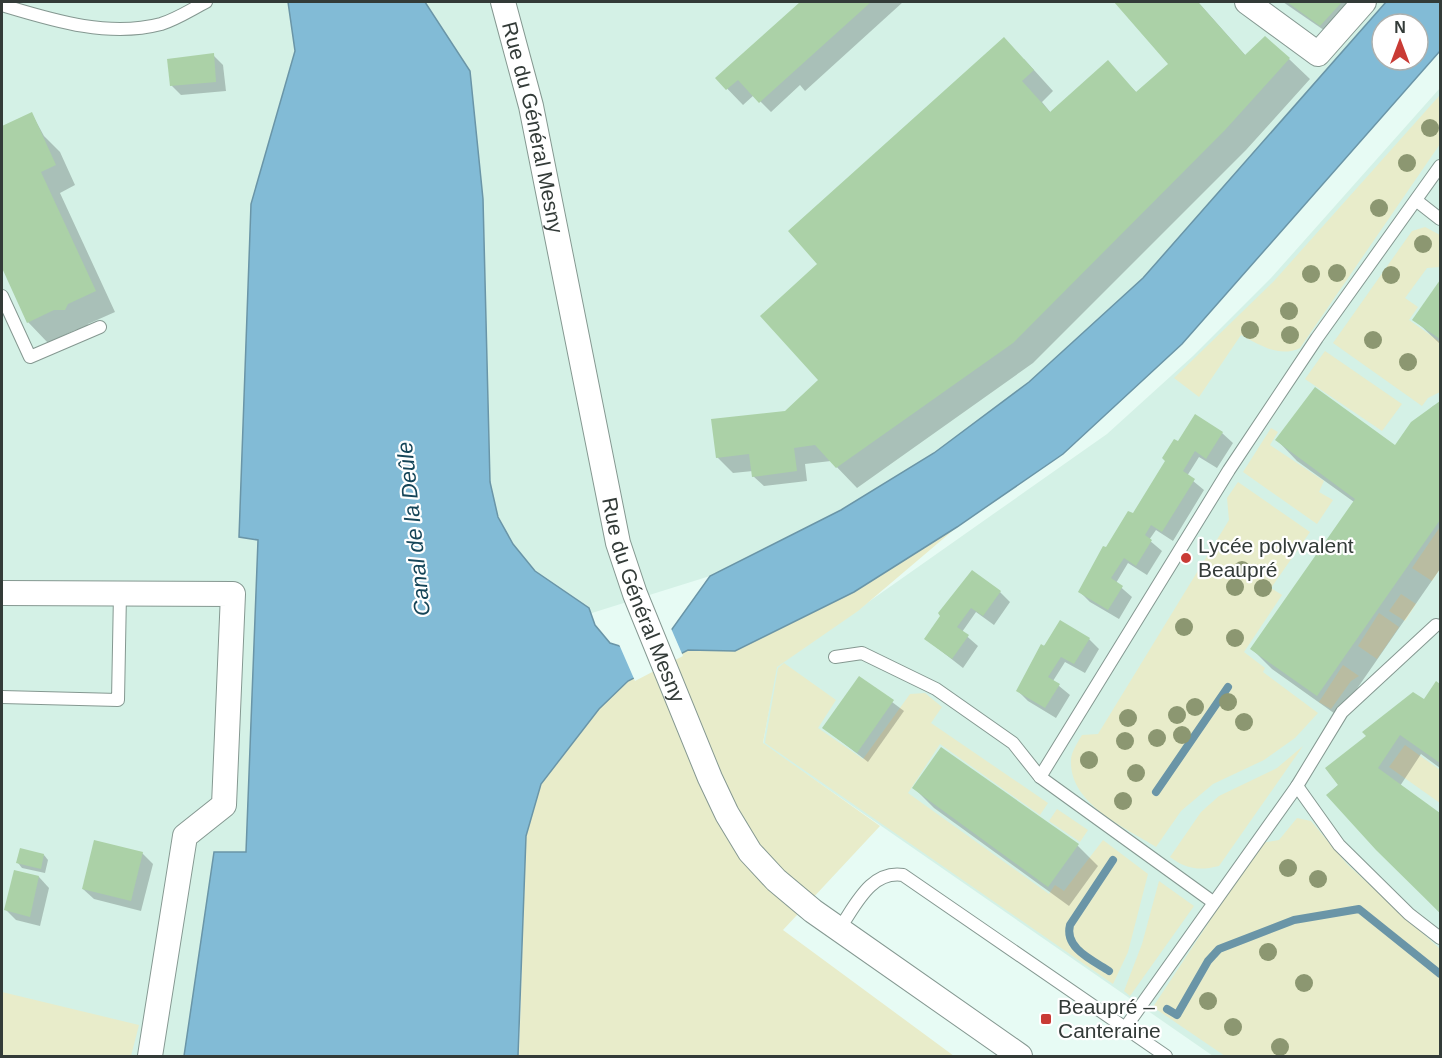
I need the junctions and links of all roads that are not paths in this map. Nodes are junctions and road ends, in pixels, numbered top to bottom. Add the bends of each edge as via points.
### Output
1 (206, 2) edge
2 (503, 2) edge
3 (1247, 2) edge
4 (1364, 2) edge
5 (2, 5) edge
6 (1440, 166) edge
7 (1417, 201) junction
8 (1440, 219) edge
9 (2, 296) edge
10 (100, 327) dead end
11 (2, 593) edge
12 (120, 593) junction
13 (1439, 624) edge
14 (834, 657) dead end
15 (2, 697) edge
16 (1040, 777) junction
17 (1297, 786) junction
18 (1213, 902) junction
19 (839, 929) junction
20 (1440, 939) edge
21 (1125, 1028) junction
22 (150, 1056) edge
23 (1020, 1056) edge
24 (1166, 1056) edge

1 - 5 lane via 161,24 123,29 44,17
2 - 19 street, Rue du Général Mesny via 531,106 608,501 635,594 719,796 750,852 776,880
3 - 4 street via 1318,54
6 - 7 lane
7 - 8 lane
7 - 16 lane via 1317,338 1229,470
9 - 10 lane via 30,357
11 - 12 street
12 - 15 lane via 118,700
12 - 22 street via 233,594 224,805 185,836
13 - 17 lane via 1341,712
14 - 16 lane via 862,653 936,689 1013,744
16 - 18 lane
17 - 18 lane
17 - 20 lane via 1339,845
18 - 21 lane
19 - 21 lane via 876,880 895,873 903,875
19 - 23 street, Rue du Général Mesny
21 - 24 lane

